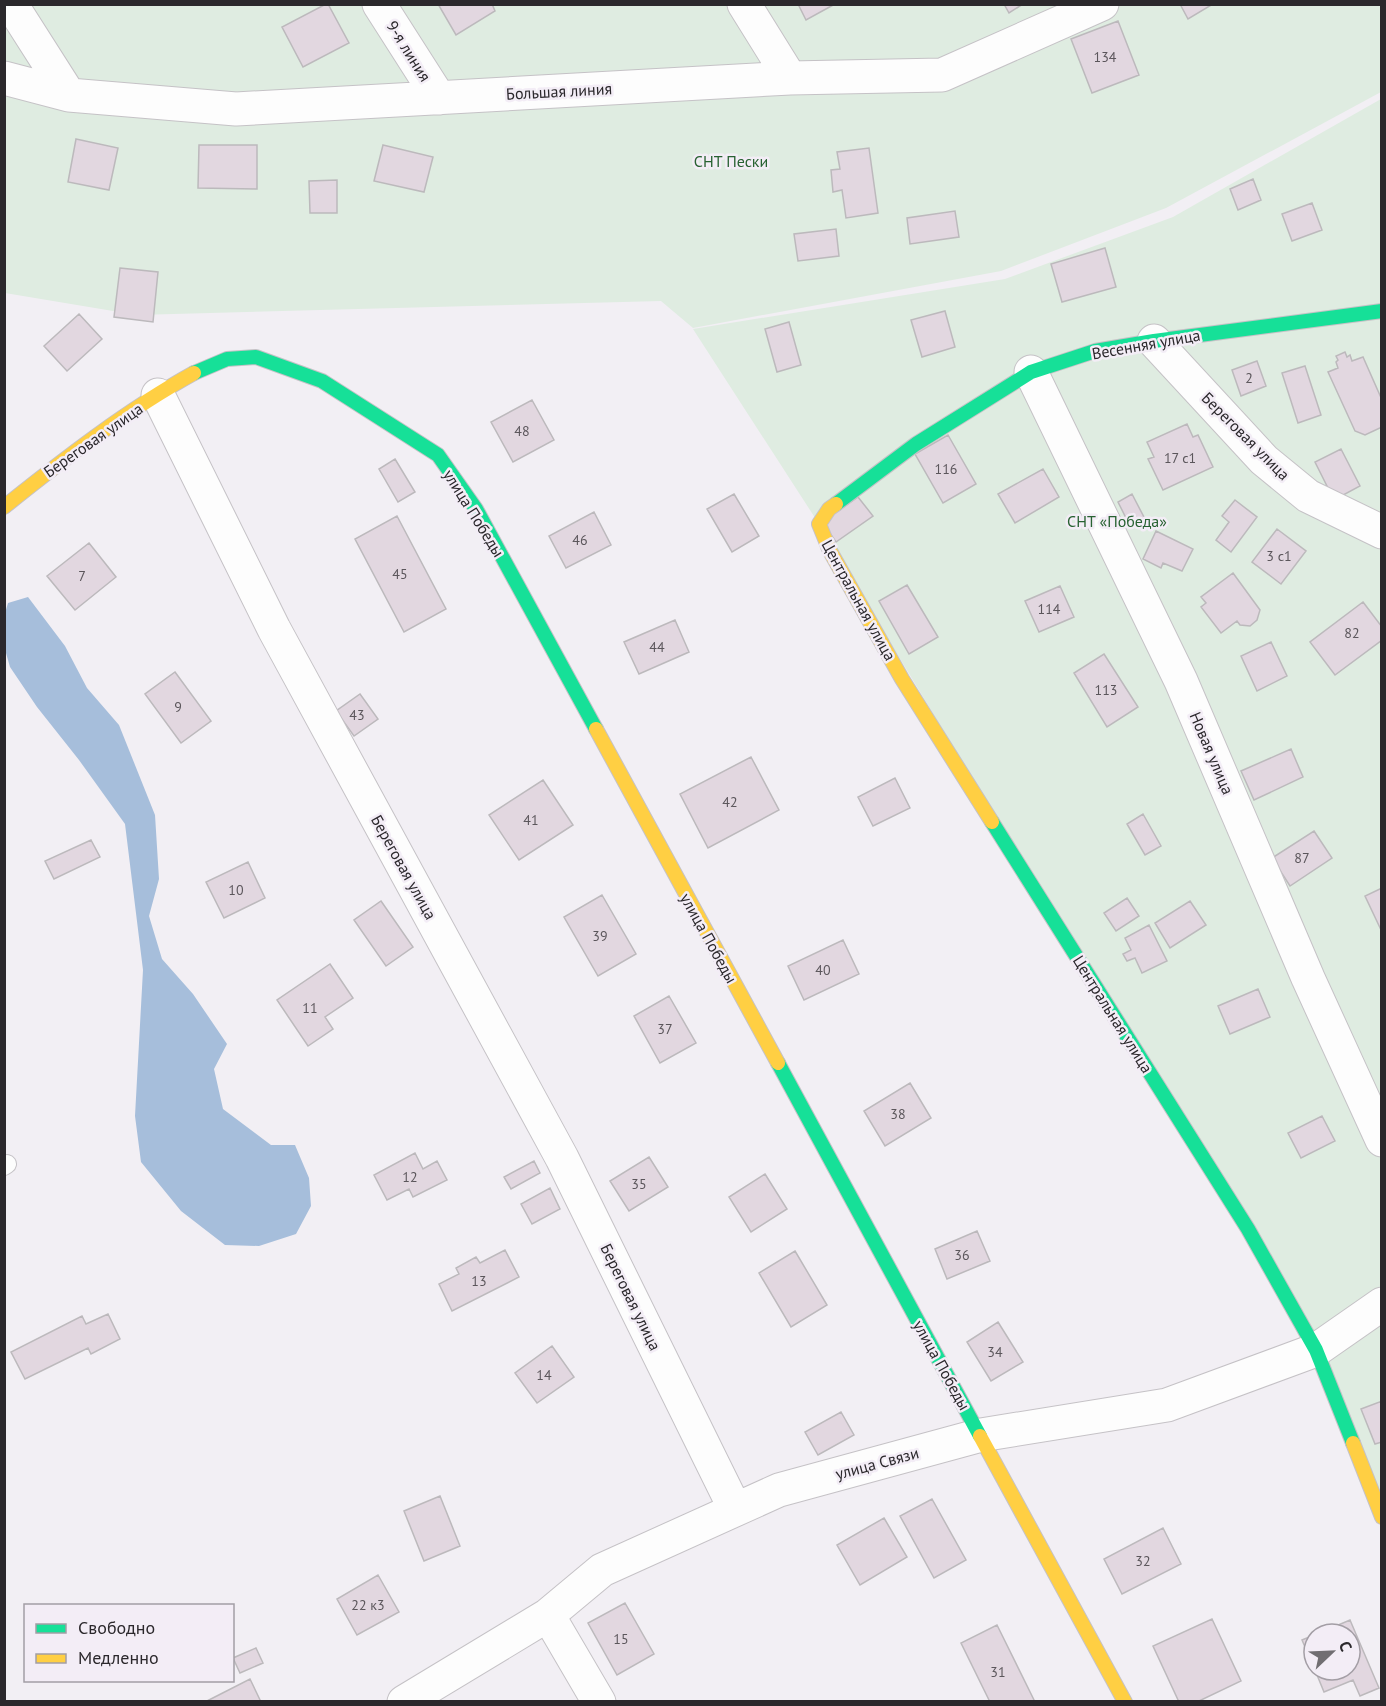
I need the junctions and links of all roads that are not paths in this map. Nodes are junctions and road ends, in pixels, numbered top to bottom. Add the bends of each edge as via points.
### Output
1 (11, 4) edge
2 (379, 4) edge
3 (744, 4) edge
4 (1101, 5) edge
5 (4, 78) edge
6 (790, 78) junction
7 (69, 95) junction
8 (439, 98) junction
9 (1382, 311) edge
10 (1154, 341) junction
11 (1030, 372) junction
12 (158, 395) junction
13 (4, 507) edge
14 (819, 524) joint
15 (1382, 532) edge
16 (1382, 1140) edge
17 (1382, 1304) edge
18 (1316, 1350) junction
19 (981, 1435) junction
20 (735, 1509) junction
21 (1382, 1517) edge
22 (548, 1615) junction
23 (413, 1699) edge
24 (599, 1701) edge
25 (1125, 1701) edge

1 - 7 street
2 - 8 street, 9-я линия
3 - 6 street
4 - 6 street, Большая линия via 942,75
5 - 7 street, Большая линия
6 - 8 street, Большая линия
7 - 8 street, Большая линия via 236,109
9 - 10 street, Весенняя улица
10 - 11 street, Весенняя улица via 1095,351
10 - 15 street, Береговая улица via 1264,460 1308,496
11 - 14 street, Весенняя улица via 915,444 829,509
11 - 16 street, Новая улица via 1181,681 1303,968
12 - 13 street, Береговая улица via 56,465
12 - 19 street, улица Победы via 227,359 256,357 322,381 438,455 476,509
12 - 20 street, Береговая улица via 274,629 562,1158
14 - 18 street, Центральная улица via 830,551 902,679 1248,1229
17 - 18 street, улица Связи
18 - 19 street, улица Связи via 1167,1405
18 - 21 street, Центральная улица
19 - 20 street, улица Связи via 779,1490
19 - 25 street, улица Победы
20 - 22 street, улица Связи via 602,1570
22 - 23 street, улица Связи
22 - 24 street

